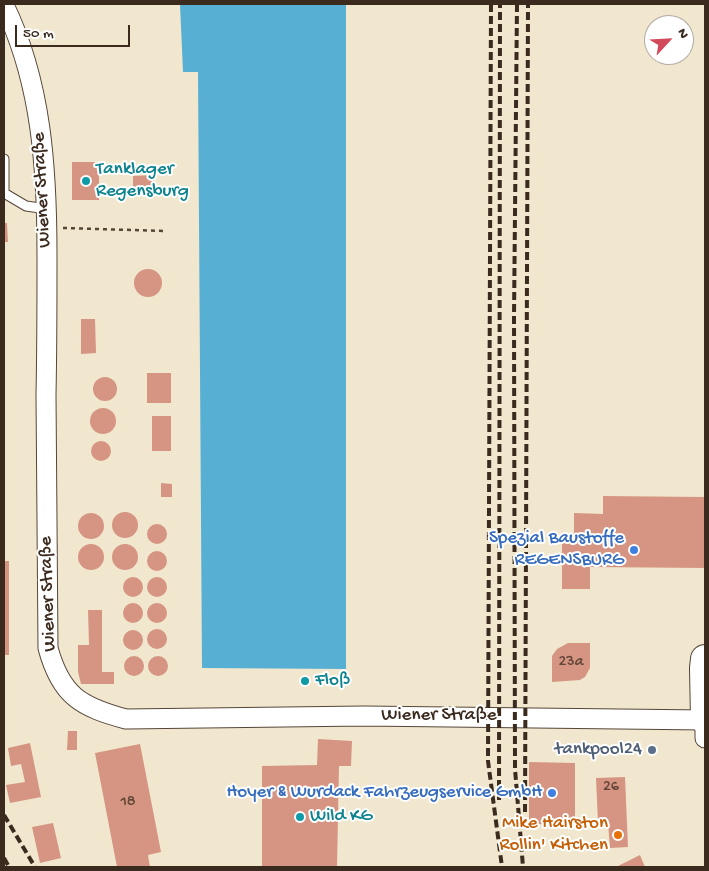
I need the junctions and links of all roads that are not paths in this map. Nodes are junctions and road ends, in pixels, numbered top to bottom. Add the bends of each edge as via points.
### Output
1 (4, 4) edge
2 (4, 159) edge
3 (47, 218) junction
4 (705, 659) edge
5 (705, 720) edge
6 (705, 738) edge

1 - 3 street, Wiener Straße via 33,90 41,130
2 - 3 lane via 4,193
3 - 5 street, Wiener Straße via 48,648 64,687 77,700 97,712 126,720 364,716
4 - 5 highway
5 - 6 street

